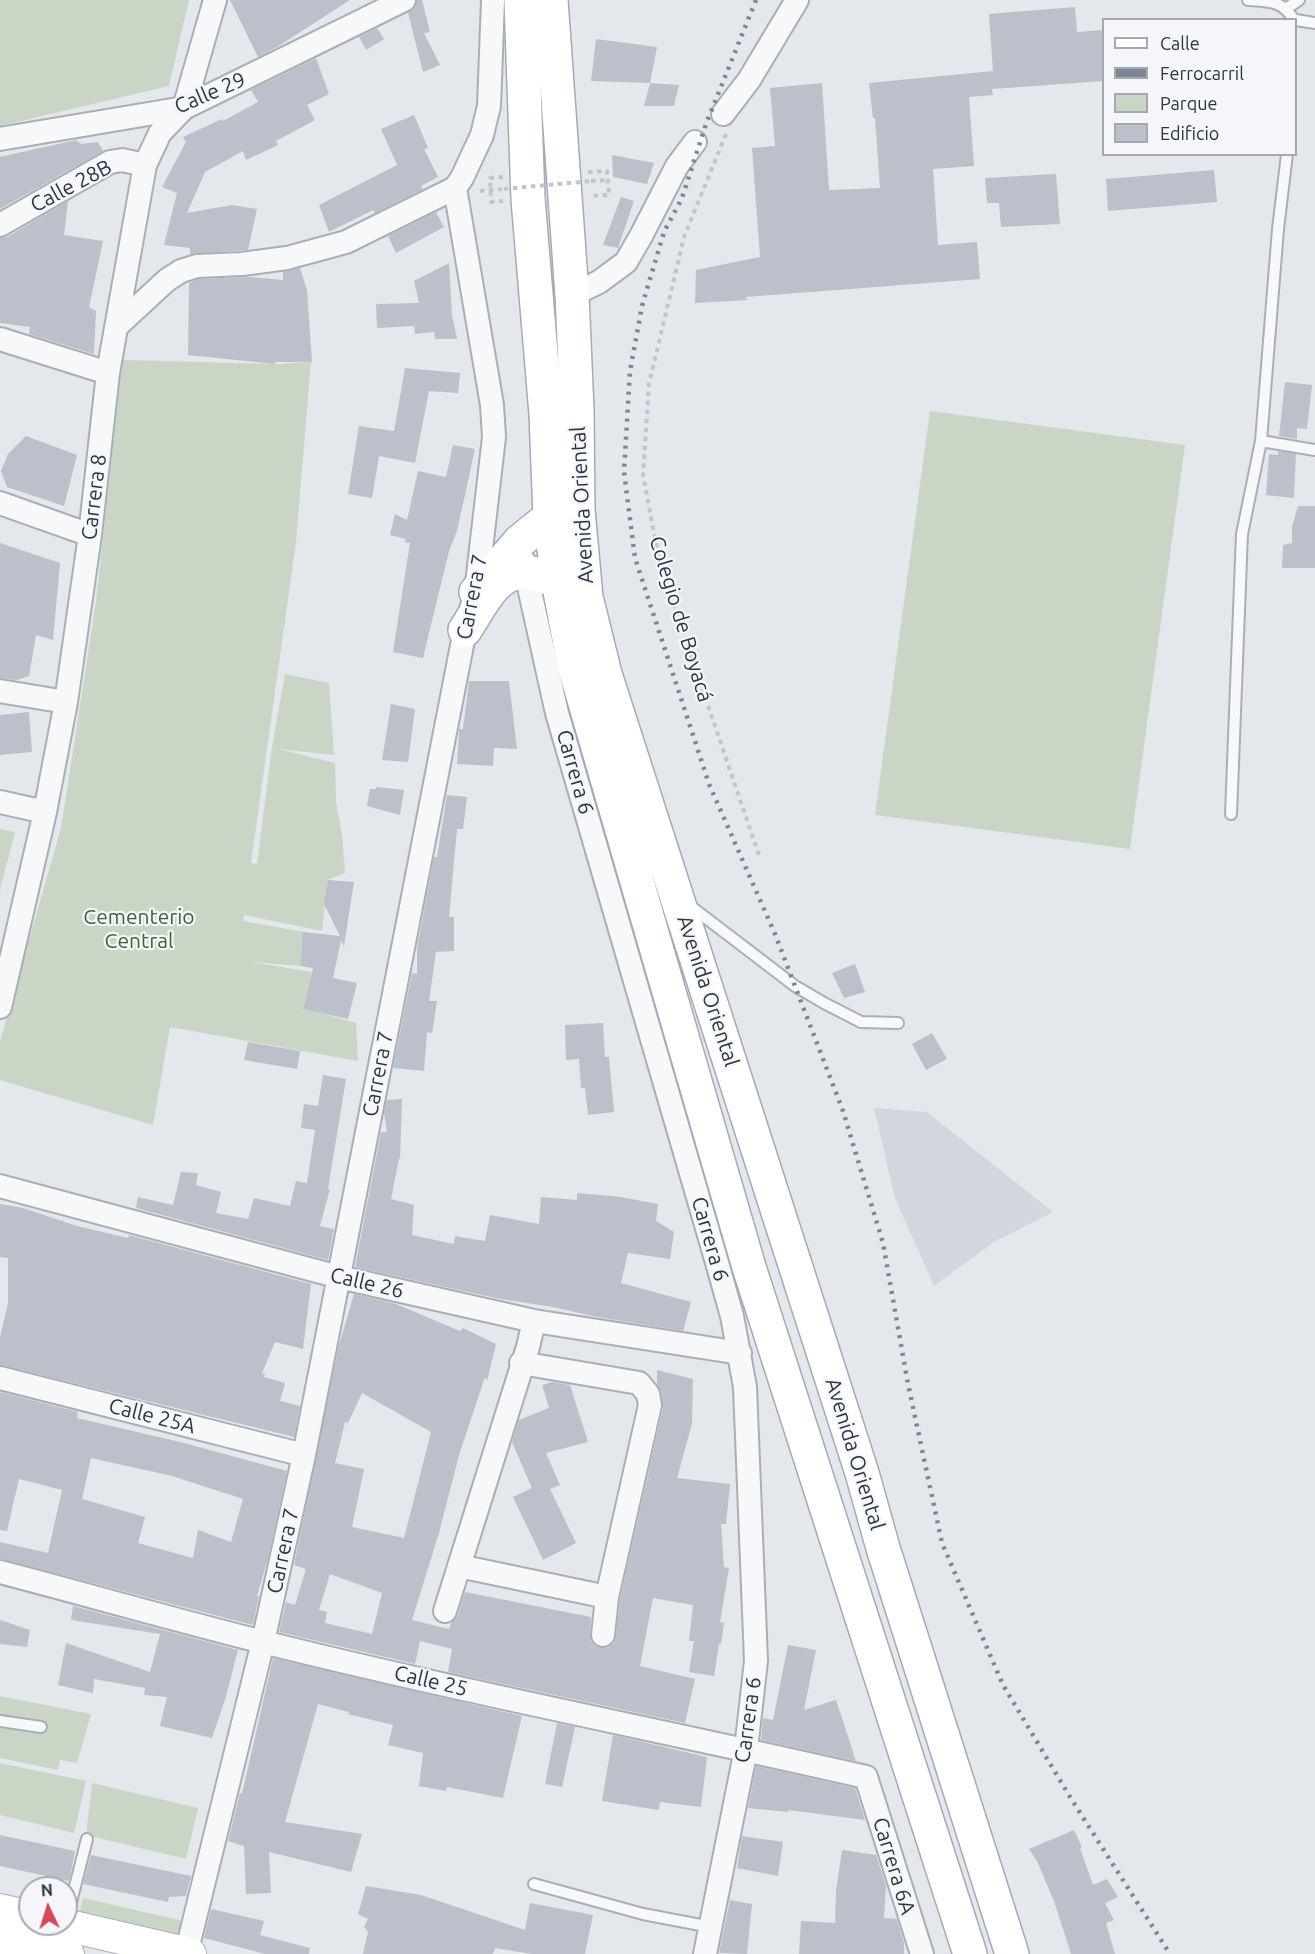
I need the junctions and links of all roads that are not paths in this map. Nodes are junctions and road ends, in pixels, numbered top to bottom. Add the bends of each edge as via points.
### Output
1 (215, 0) edge
2 (404, 0) edge
3 (494, 0) edge
4 (521, 0) edge
5 (551, 0) edge
6 (797, 0) edge
7 (1248, 0) edge
8 (1299, 0) edge
9 (1287, 8) junction
10 (1294, 18) edge
11 (1297, 20) edge
12 (1315, 23) edge
13 (184, 108) junction
14 (724, 124) road end
15 (0, 139) edge
16 (694, 142) dead end
17 (1287, 156) edge
18 (145, 165) junction
19 (455, 188) junction
20 (0, 225) edge
21 (572, 295) junction
22 (116, 327) junction
23 (0, 339) edge
24 (108, 373) junction
25 (1261, 441) junction
26 (1315, 450) edge
27 (0, 503) edge
28 (564, 514) junction
29 (90, 535) junction
30 (522, 556) junction
31 (558, 581) junction
32 (476, 592) junction
33 (465, 630) junction
34 (0, 691) edge
35 (66, 702) junction
36 (0, 802) edge
37 (45, 812) junction
38 (1231, 814) dead end
39 (677, 896) junction
40 (0, 1007) edge
41 (898, 1023) dead end
42 (0, 1186) edge
43 (339, 1277) junction
44 (534, 1321) junction
45 (740, 1353) junction
46 (521, 1363) junction
47 (0, 1378) edge
48 (304, 1455) junction
49 (459, 1566) junction
50 (0, 1572) edge
51 (607, 1598) junction
52 (445, 1611) dead end
53 (603, 1635) dead end
54 (263, 1642) junction
55 (0, 1721) edge
56 (41, 1727) dead end
57 (746, 1749) junction
58 (866, 1777) joint
59 (87, 1839) dead end
60 (78, 1876) edge
61 (534, 1884) dead end
62 (0, 1910) edge
63 (18, 1914) edge
64 (712, 1927) junction
65 (42, 1936) edge
66 (70, 1936) edge
67 (0, 1938) edge
68 (188, 1954) edge
69 (705, 1954) edge
70 (922, 1954) edge
71 (970, 1954) edge
72 (1012, 1954) edge

1 - 13 street, Carrera 8
2 - 13 street, Calle 29
3 - 19 street via 489,106 482,135
4 - 28 main road, Avenida Oriental via 528,199 546,414
5 - 21 main road, Avenida Oriental
6 - 14 street
7 - 9 lane
8 - 9 lane
9 - 10 lane
11 - 12 lane
13 - 15 street, Calle 29
13 - 18 street, Carrera 8 via 160,133
16 - 21 street via 626,262
17 - 25 lane
18 - 20 street, Calle 28B via 122,160 110,162
18 - 22 street, Carrera 8
19 - 22 street via 346,242 287,258 197,266 181,272
19 - 32 street, Carrera 7 via 495,437
21 - 28 main road, Avenida Oriental via 578,410
22 - 24 street, Carrera 8
23 - 24 street
24 - 29 street, Carrera 8
25 - 26 lane
25 - 38 lane via 1242,534
27 - 29 street
28 - 30 main road
28 - 31 main road, Avenida Oriental
28 - 39 main road, Avenida Oriental via 605,674
29 - 35 street, Carrera 8
30 - 31 main road
30 - 32 main road
30 - 33 main road via 496,584
30 - 45 street, Carrera 6 via 557,713
31 - 71 main road, Avenida Oriental via 573,665 749,1267
32 - 33 street, Carrera 7
33 - 43 street, Carrera 7
34 - 35 street
35 - 37 street, Carrera 8
36 - 37 street
37 - 40 street, Carrera 8
39 - 41 lane via 795,986 824,1003 861,1022
39 - 72 main road, Avenida Oriental
42 - 43 street, Calle 26
43 - 44 street, Calle 26
43 - 48 street, Carrera 7
44 - 45 street, Calle 26
44 - 46 street
45 - 57 street, Carrera 6 via 745,1387 756,1661
46 - 49 street
46 - 51 street via 639,1383 648,1394 650,1405
47 - 48 street, Calle 25A
48 - 54 street, Carrera 7
49 - 51 street
49 - 52 street
50 - 54 street, Calle 25
51 - 53 street
54 - 57 street, Calle 25
54 - 68 street, Carrera 7
55 - 56 lane
57 - 58 street, Calle 25
57 - 64 street, Carrera 6
58 - 70 street, Carrera 6A
59 - 60 lane
61 - 64 lane via 643,1914
62 - 63 main road
64 - 69 street, Carrera 6
65 - 67 main road
66 - 68 main road

